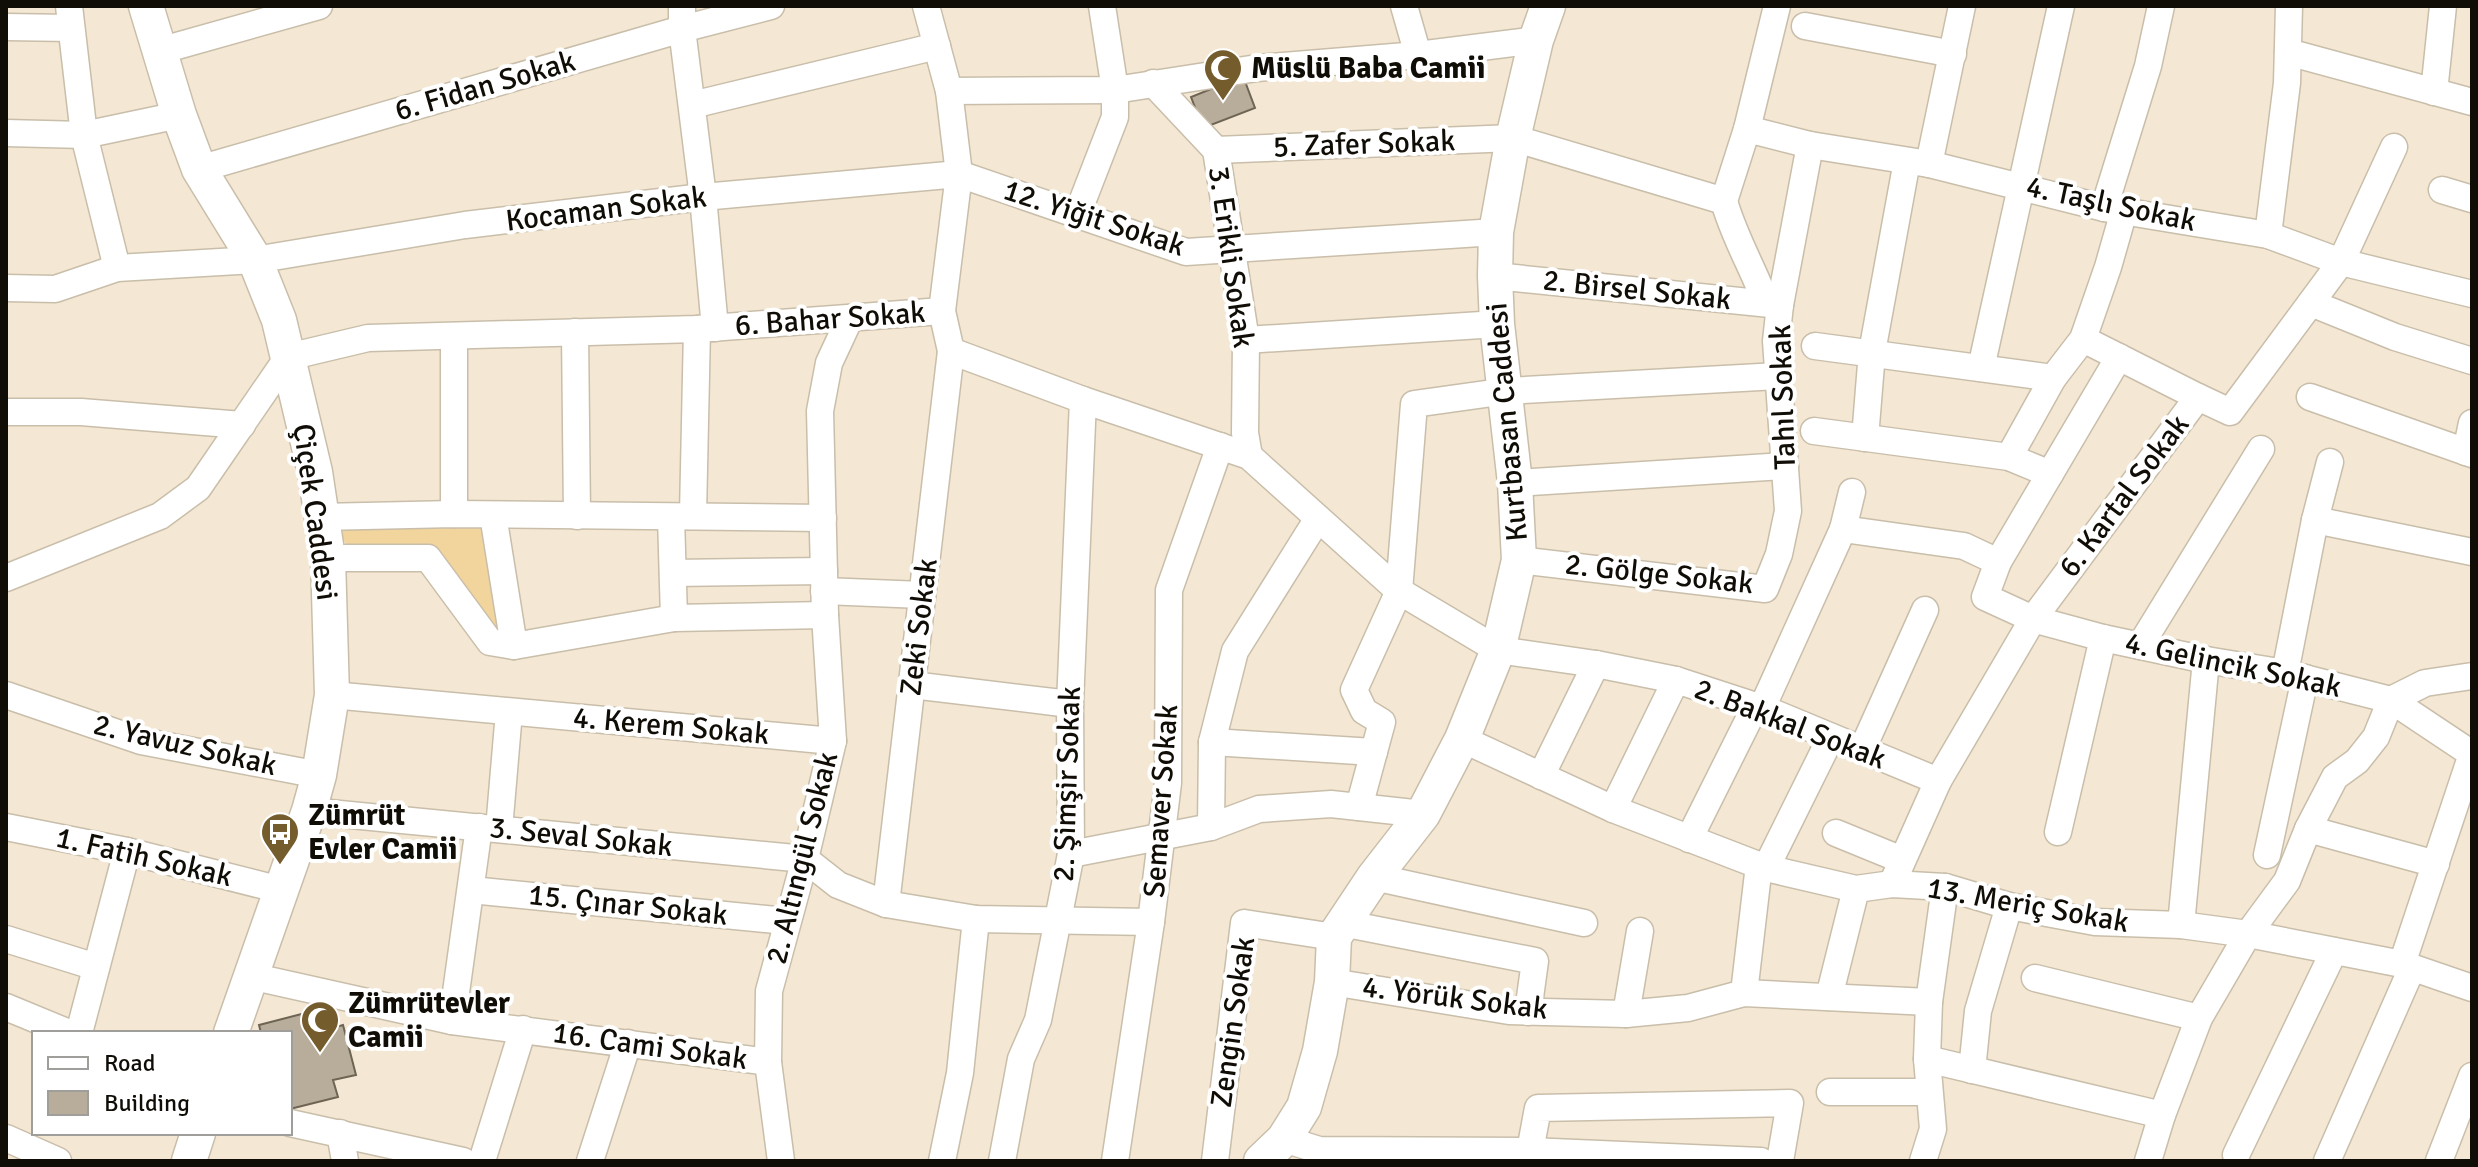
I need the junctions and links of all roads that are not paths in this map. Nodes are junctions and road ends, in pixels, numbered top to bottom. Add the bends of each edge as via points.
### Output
1 (146, 6) edge
2 (319, 6) edge
3 (771, 6) edge
4 (926, 6) edge
5 (1102, 6) edge
6 (1404, 6) edge
7 (1548, 6) edge
8 (1777, 6) edge
9 (1962, 6) edge
10 (2061, 6) edge
11 (2161, 6) edge
12 (2289, 6) edge
13 (2443, 6) edge
14 (70, 17) edge
15 (682, 18) edge
16 (1805, 26) dead end
17 (6, 27) edge
18 (1536, 40) junction
19 (937, 46) junction
20 (159, 51) junction
21 (2288, 52) junction
22 (1953, 54) junction
23 (1418, 55) junction
24 (1153, 83) junction
25 (1115, 90) junction
26 (949, 91) junction
27 (2434, 92) junction
28 (2472, 102) edge
29 (692, 105) junction
30 (179, 115) junction
31 (1747, 129) junction
32 (6, 133) edge
33 (84, 135) junction
34 (1513, 138) junction
35 (1810, 145) junction
36 (2394, 147) dead end
37 (1216, 150) junction
38 (1918, 163) junction
39 (199, 169) junction
40 (959, 174) junction
41 (2020, 185) junction
42 (2442, 190) dead end
43 (703, 197) junction
44 (2472, 199) edge
45 (1724, 201) junction
46 (2114, 209) junction
47 (1077, 215) junction
48 (1496, 232) junction
49 (2268, 235) junction
50 (1231, 248) junction
51 (255, 260) junction
52 (2341, 262) junction
53 (117, 268) junction
54 (1495, 276) junction
55 (6, 288) edge
56 (2472, 294) edge
57 (2311, 303) junction
58 (1773, 304) junction
59 (942, 311) junction
60 (850, 318) junction
61 (1497, 324) junction
62 (706, 328) junction
63 (575, 332) junction
64 (454, 336) junction
65 (2083, 339) junction
66 (1246, 340) junction
67 (1815, 346) dead end
68 (951, 351) junction
69 (1872, 352) junction
70 (288, 357) junction
71 (2119, 357) junction
72 (2472, 361) edge
73 (1981, 368) junction
74 (1778, 376) junction
75 (2053, 378) junction
76 (1507, 391) junction
77 (2198, 397) junction
78 (2310, 397) dead end
79 (1083, 400) junction
80 (6, 412) edge
81 (2472, 423) edge
82 (242, 425) junction
83 (1814, 431) dead end
84 (1865, 438) junction
85 (1220, 446) junction
86 (2261, 449) dead end
87 (2469, 453) edge
88 (1249, 456) junction
89 (2009, 457) junction
90 (2330, 462) dead end
91 (1785, 466) junction
92 (2050, 474) junction
93 (1515, 483) junction
94 (1852, 492) dead end
95 (444, 515) junction
96 (493, 515) junction
97 (577, 516) junction
98 (682, 516) junction
99 (320, 517) junction
100 (823, 518) junction
101 (1317, 520) junction
102 (2315, 520) junction
103 (1843, 529) junction
104 (2472, 552) edge
105 (1779, 554) joint
106 (328, 558) junction
107 (428, 558) junction
108 (1519, 560) junction
109 (1998, 562) junction
110 (673, 573) junction
111 (6, 578) edge
112 (1399, 591) junction
113 (824, 592) junction
114 (922, 595) junction
115 (1925, 610) dead end
116 (674, 618) junction
117 (2033, 619) junction
118 (2103, 638) junction
119 (514, 646) junction
120 (2140, 646) junction
121 (1498, 650) junction
122 (2206, 660) junction
123 (1596, 664) junction
124 (2295, 676) junction
125 (2472, 676) edge
126 (1676, 680) junction
127 (912, 685) junction
128 (6, 695) edge
129 (332, 695) junction
130 (2391, 700) junction
131 (1070, 704) junction
132 (1759, 706) junction
133 (509, 712) junction
134 (1831, 737) junction
135 (1462, 739) junction
136 (833, 741) junction
137 (1212, 742) junction
138 (1862, 750) junction
139 (1374, 752) junction
140 (2472, 754) edge
141 (319, 775) junction
142 (1541, 776) junction
143 (1938, 781) junction
144 (1359, 807) junction
145 (1613, 809) junction
146 (309, 811) junction
147 (1423, 814) junction
148 (6, 827) edge
149 (1211, 827) junction
150 (489, 828) junction
151 (2308, 829) junction
152 (2058, 832) dead end
153 (1836, 833) dead end
154 (1161, 837) junction
155 (1689, 839) junction
156 (127, 851) junction
157 (1071, 854) junction
158 (2267, 855) dead end
159 (805, 859) junction
160 (2436, 864) junction
161 (1763, 867) junction
162 (1897, 872) junction
163 (1374, 877) junction
164 (1945, 887) junction
165 (1856, 889) junction
166 (281, 890) junction
167 (471, 890) junction
168 (886, 904) junction
169 (2009, 906) junction
170 (976, 919) junction
171 (786, 921) junction
172 (1059, 922) junction
173 (1151, 922) junction
174 (1584, 923) dead end
175 (2181, 925) junction
176 (1338, 930) junction
177 (1640, 931) dead end
178 (2248, 934) junction
179 (6, 939) edge
180 (2334, 951) junction
181 (2407, 966) junction
182 (96, 967) junction
183 (250, 976) junction
184 (2035, 978) dead end
185 (1332, 982) junction
186 (2472, 988) edge
187 (1744, 993) junction
188 (1829, 997) junction
189 (1929, 1002) junction
190 (6, 1007) edge
191 (1528, 1012) junction
192 (1626, 1014) junction
193 (2199, 1018) junction
194 (452, 1021) junction
195 (523, 1029) junction
196 (64, 1031) edge
197 (80, 1031) edge
198 (232, 1031) edge
199 (628, 1043) junction
200 (1927, 1059) junction
201 (768, 1062) junction
202 (1972, 1070) junction
203 (2472, 1076) edge
204 (1830, 1092) dead end
205 (1929, 1092) junction
206 (2162, 1115) junction
207 (292, 1123) edge
208 (340, 1133) junction
209 (197, 1135) edge
210 (6, 1138) edge
211 (1273, 1150) edge
212 (1530, 1151) junction
213 (48, 1153) edge
214 (2236, 1155) dead end
215 (189, 1161) edge
216 (345, 1161) edge
217 (463, 1161) edge
218 (482, 1161) edge
219 (590, 1161) edge
220 (781, 1161) edge
221 (942, 1161) edge
222 (1002, 1161) edge
223 (1115, 1161) edge
224 (1215, 1161) edge
225 (1761, 1161) edge
226 (1780, 1161) edge
227 (1923, 1161) edge
228 (2148, 1161) edge
229 (2327, 1161) edge
230 (2439, 1161) edge

1 - 20 main road, Çiçek Caddesi
2 - 20 street
3 - 15 street, 6. Fidan Sokak
4 - 19 street
5 - 25 street
6 - 23 street
7 - 18 main road, Kurtbasan Caddesi
8 - 31 street
9 - 22 street
10 - 41 street
11 - 46 street
12 - 21 street
13 - 27 street
14 - 17 street
14 - 33 street
15 - 29 street
15 - 39 street, 6. Fidan Sokak
16 - 22 street
18 - 23 street
18 - 34 main road, Kurtbasan Caddesi
19 - 26 street
19 - 29 street
20 - 30 main road, Çiçek Caddesi
21 - 27 street
21 - 49 street
22 - 38 street
23 - 24 street
24 - 25 street
24 - 37 street, 3. Erikli Sokak
25 - 26 street
25 - 47 street via 1115,117
26 - 40 street
27 - 28 street
29 - 43 street
30 - 33 street
30 - 39 main road, Çiçek Caddesi
31 - 35 street, 4. Taşlı Sokak
31 - 45 street
32 - 33 street
33 - 53 street
34 - 37 street, 5. Zafer Sokak
34 - 45 street, 5. Zafer Sokak
34 - 48 main road, Kurtbasan Caddesi
35 - 38 street, 4. Taşlı Sokak
35 - 58 street, Tahıl Sokak
36 - 52 street, 6. Kartal Sokak
37 - 50 street, 3. Erikli Sokak
38 - 41 street, 4. Taşlı Sokak
38 - 69 street
39 - 51 main road, Çiçek Caddesi
40 - 43 street, Kocaman Sokak
40 - 47 street, 12. Yiğit Sokak
40 - 59 street
41 - 46 street, 4. Taşlı Sokak
41 - 73 street
42 - 44 street
43 - 51 street, Kocaman Sokak via 465,225
43 - 62 street
45 - 58 street via 1733,231
46 - 49 street, 4. Taşlı Sokak
46 - 65 street via 2108,267
47 - 50 street, 12. Yiğit Sokak via 1186,252
48 - 50 street, 12. Yiğit Sokak
48 - 54 main road, Kurtbasan Caddesi
49 - 52 street, 4. Taşlı Sokak
50 - 66 street, 3. Erikli Sokak
51 - 53 street, Kocaman Sokak
51 - 70 main road, Çiçek Caddesi
52 - 56 street, 4. Taşlı Sokak
52 - 57 street, 6. Kartal Sokak
53 - 55 street, Kocaman Sokak via 55,289
54 - 58 street, 2. Birsel Sokak
54 - 61 main road, Kurtbasan Caddesi
57 - 72 street
57 - 77 street, 6. Kartal Sokak via 2230,412
58 - 74 street, Tahıl Sokak
59 - 60 street, 6. Bahar Sokak
59 - 68 street, 6. Bahar Sokak
60 - 62 street, 6. Bahar Sokak
60 - 100 street, 2. Altıngül Sokak via 829,363 820,411
61 - 66 street
61 - 76 main road, Kurtbasan Caddesi
62 - 63 street, 6. Bahar Sokak
62 - 98 street
63 - 64 street, 6. Bahar Sokak
63 - 97 street
64 - 70 street, 6. Bahar Sokak via 368,338
64 - 95 street
65 - 71 street
65 - 75 street
66 - 88 street, 3. Erikli Sokak
67 - 69 street
68 - 79 street, 6. Bahar Sokak
68 - 114 street, Zeki Sokak
69 - 73 street
69 - 84 street
70 - 82 street
70 - 99 main road, Çiçek Caddesi
71 - 77 street
71 - 92 street
73 - 75 street
74 - 76 street
74 - 91 street, Tahıl Sokak
75 - 89 street
76 - 93 main road, Kurtbasan Caddesi
76 - 112 street via 1414,404
77 - 117 street, 6. Kartal Sokak
78 - 87 street
79 - 85 street, 6. Bahar Sokak
79 - 131 street, 2. Şimşir Sokak
80 - 82 street via 81,412
81 - 87 street
82 - 111 street via 198,488 160,516
83 - 84 street
84 - 89 street
85 - 88 street, 6. Bahar Sokak
85 - 154 street, Semaver Sokak via 1169,590 1168,783
86 - 120 street
88 - 101 street, 6. Bahar Sokak
89 - 92 street
90 - 102 street
91 - 93 street
91 - 105 street, Tahıl Sokak via 1788,511
92 - 109 street
93 - 108 main road, Kurtbasan Caddesi
94 - 103 street
95 - 96 street
95 - 99 street
95 - 107 street
96 - 97 street
96 - 119 street
97 - 98 street
98 - 100 street
98 - 110 street
99 - 106 main road, Çiçek Caddesi
100 - 113 street, 2. Altıngül Sokak
101 - 112 street, 6. Bahar Sokak
101 - 137 street via 1235,651
102 - 104 street
102 - 124 street
103 - 109 street via 1964,546
103 - 132 street
105 - 108 street, 2. Gölge Sokak via 1765,589
106 - 107 street
106 - 129 main road, Çiçek Caddesi
107 - 119 street via 490,642
108 - 121 main road, Kurtbasan Caddesi
109 - 117 street, 4. Gelincik Sokak via 1985,597
110 - 113 street
110 - 116 street
112 - 121 street, 6. Bahar Sokak
112 - 139 street via 1354,690 1364,711 1382,722
113 - 114 street
113 - 116 street
113 - 136 street, 2. Altıngül Sokak
114 - 127 street, Zeki Sokak
115 - 138 street
116 - 119 street
117 - 118 street, 4. Gelincik Sokak
117 - 143 street, 6. Kartal Sokak
118 - 120 street, 4. Gelincik Sokak
118 - 152 street
120 - 122 street, 4. Gelincik Sokak
121 - 123 street, 2. Bakkal Sokak
121 - 135 main road, Kurtbasan Caddesi
122 - 124 street, 4. Gelincik Sokak
122 - 175 street
123 - 126 street, 2. Bakkal Sokak
123 - 142 street
124 - 130 street, 4. Gelincik Sokak
124 - 158 street
125 - 130 street via 2425,683
126 - 132 street, 2. Bakkal Sokak
126 - 145 street
127 - 131 street
127 - 168 street, Zeki Sokak
128 - 141 street, 2. Yavuz Sokak via 141,741
129 - 133 street, 4. Kerem Sokak
129 - 141 main road, Çiçek Caddesi
130 - 140 street, 4. Gelincik Sokak
130 - 151 street via 2376,737 2335,777
131 - 157 street, 2. Şimşir Sokak
132 - 134 street, 2. Bakkal Sokak
132 - 155 street
133 - 136 street, 4. Kerem Sokak
133 - 150 street
134 - 138 street, 2. Bakkal Sokak
134 - 161 street
135 - 142 street, 13. Meriç Sokak
135 - 147 main road, Kurtbasan Caddesi
136 - 159 street, 2. Altıngül Sokak
137 - 139 street
137 - 149 street
138 - 143 street, 2. Bakkal Sokak
139 - 144 street
140 - 160 street
141 - 146 main road, Çiçek Caddesi
142 - 145 street, 13. Meriç Sokak
143 - 162 street, 6. Kartal Sokak
144 - 147 street
144 - 149 street via 1259,809
145 - 155 street, 13. Meriç Sokak
146 - 150 street, 3. Seval Sokak
146 - 166 main road, Çiçek Caddesi
147 - 163 main road, Kurtbasan Caddesi
148 - 156 street, 1. Fatih Sokak
149 - 154 street
150 - 159 street, 3. Seval Sokak
150 - 167 street
151 - 160 street
151 - 178 street via 2287,881
153 - 162 street
154 - 157 street
154 - 173 street, Semaver Sokak
155 - 161 street, 13. Meriç Sokak
156 - 166 street, 1. Fatih Sokak
156 - 182 street
157 - 172 street, 2. Şimşir Sokak
159 - 168 street via 838,885
159 - 171 street, 2. Altıngül Sokak
160 - 181 street
161 - 165 street, 13. Meriç Sokak
161 - 187 street
162 - 164 street, 13. Meriç Sokak
162 - 165 street, 13. Meriç Sokak
163 - 174 street
163 - 176 main road, Kurtbasan Caddesi
164 - 169 street, 13. Meriç Sokak
164 - 189 street
165 - 188 street
166 - 183 main road, Çiçek Caddesi
167 - 171 street, 15. Çınar Sokak
167 - 194 street
168 - 170 street
169 - 175 street, 13. Meriç Sokak via 2095,922
169 - 202 street via 1978,1011
170 - 172 street
170 - 221 street via 960,1073
171 - 201 street, 2. Altıngül Sokak via 769,991
172 - 173 street
172 - 222 street, 2. Şimşir Sokak via 1038,1020 1021,1059
173 - 223 street, Semaver Sokak
175 - 178 street, 13. Meriç Sokak
176 - 185 main road
176 - 191 street via 1535,961
176 - 224 street, Zengin Sokak via 1244,923
177 - 192 street
178 - 180 street, 13. Meriç Sokak
178 - 193 street
179 - 182 street
180 - 181 street, 13. Meriç Sokak
180 - 214 street
181 - 186 street, 13. Meriç Sokak
181 - 229 street
182 - 197 street
183 - 194 street, 16. Cami Sokak
183 - 198 main road, Çiçek Caddesi
184 - 193 street
185 - 191 street, 4. Yörük Sokak
185 - 211 main road via 1304,1107
187 - 188 street, 4. Yörük Sokak
187 - 192 street, 4. Yörük Sokak via 1688,1008
188 - 189 street, 4. Yörük Sokak
189 - 200 street
190 - 196 street
191 - 192 street, 4. Yörük Sokak
193 - 206 street
194 - 195 street, 16. Cami Sokak
195 - 199 street, 16. Cami Sokak
195 - 218 street
199 - 201 street, 16. Cami Sokak
199 - 219 street
200 - 202 street
200 - 205 street
201 - 220 street, 2. Altıngül Sokak
202 - 206 street
203 - 230 street
204 - 205 street
205 - 227 street via 1933,1129
206 - 228 street
207 - 208 street
208 - 216 street
208 - 217 street
209 - 215 main road
210 - 213 street
211 - 212 street
212 - 225 street
212 - 226 street via 1538,1108 1790,1103

